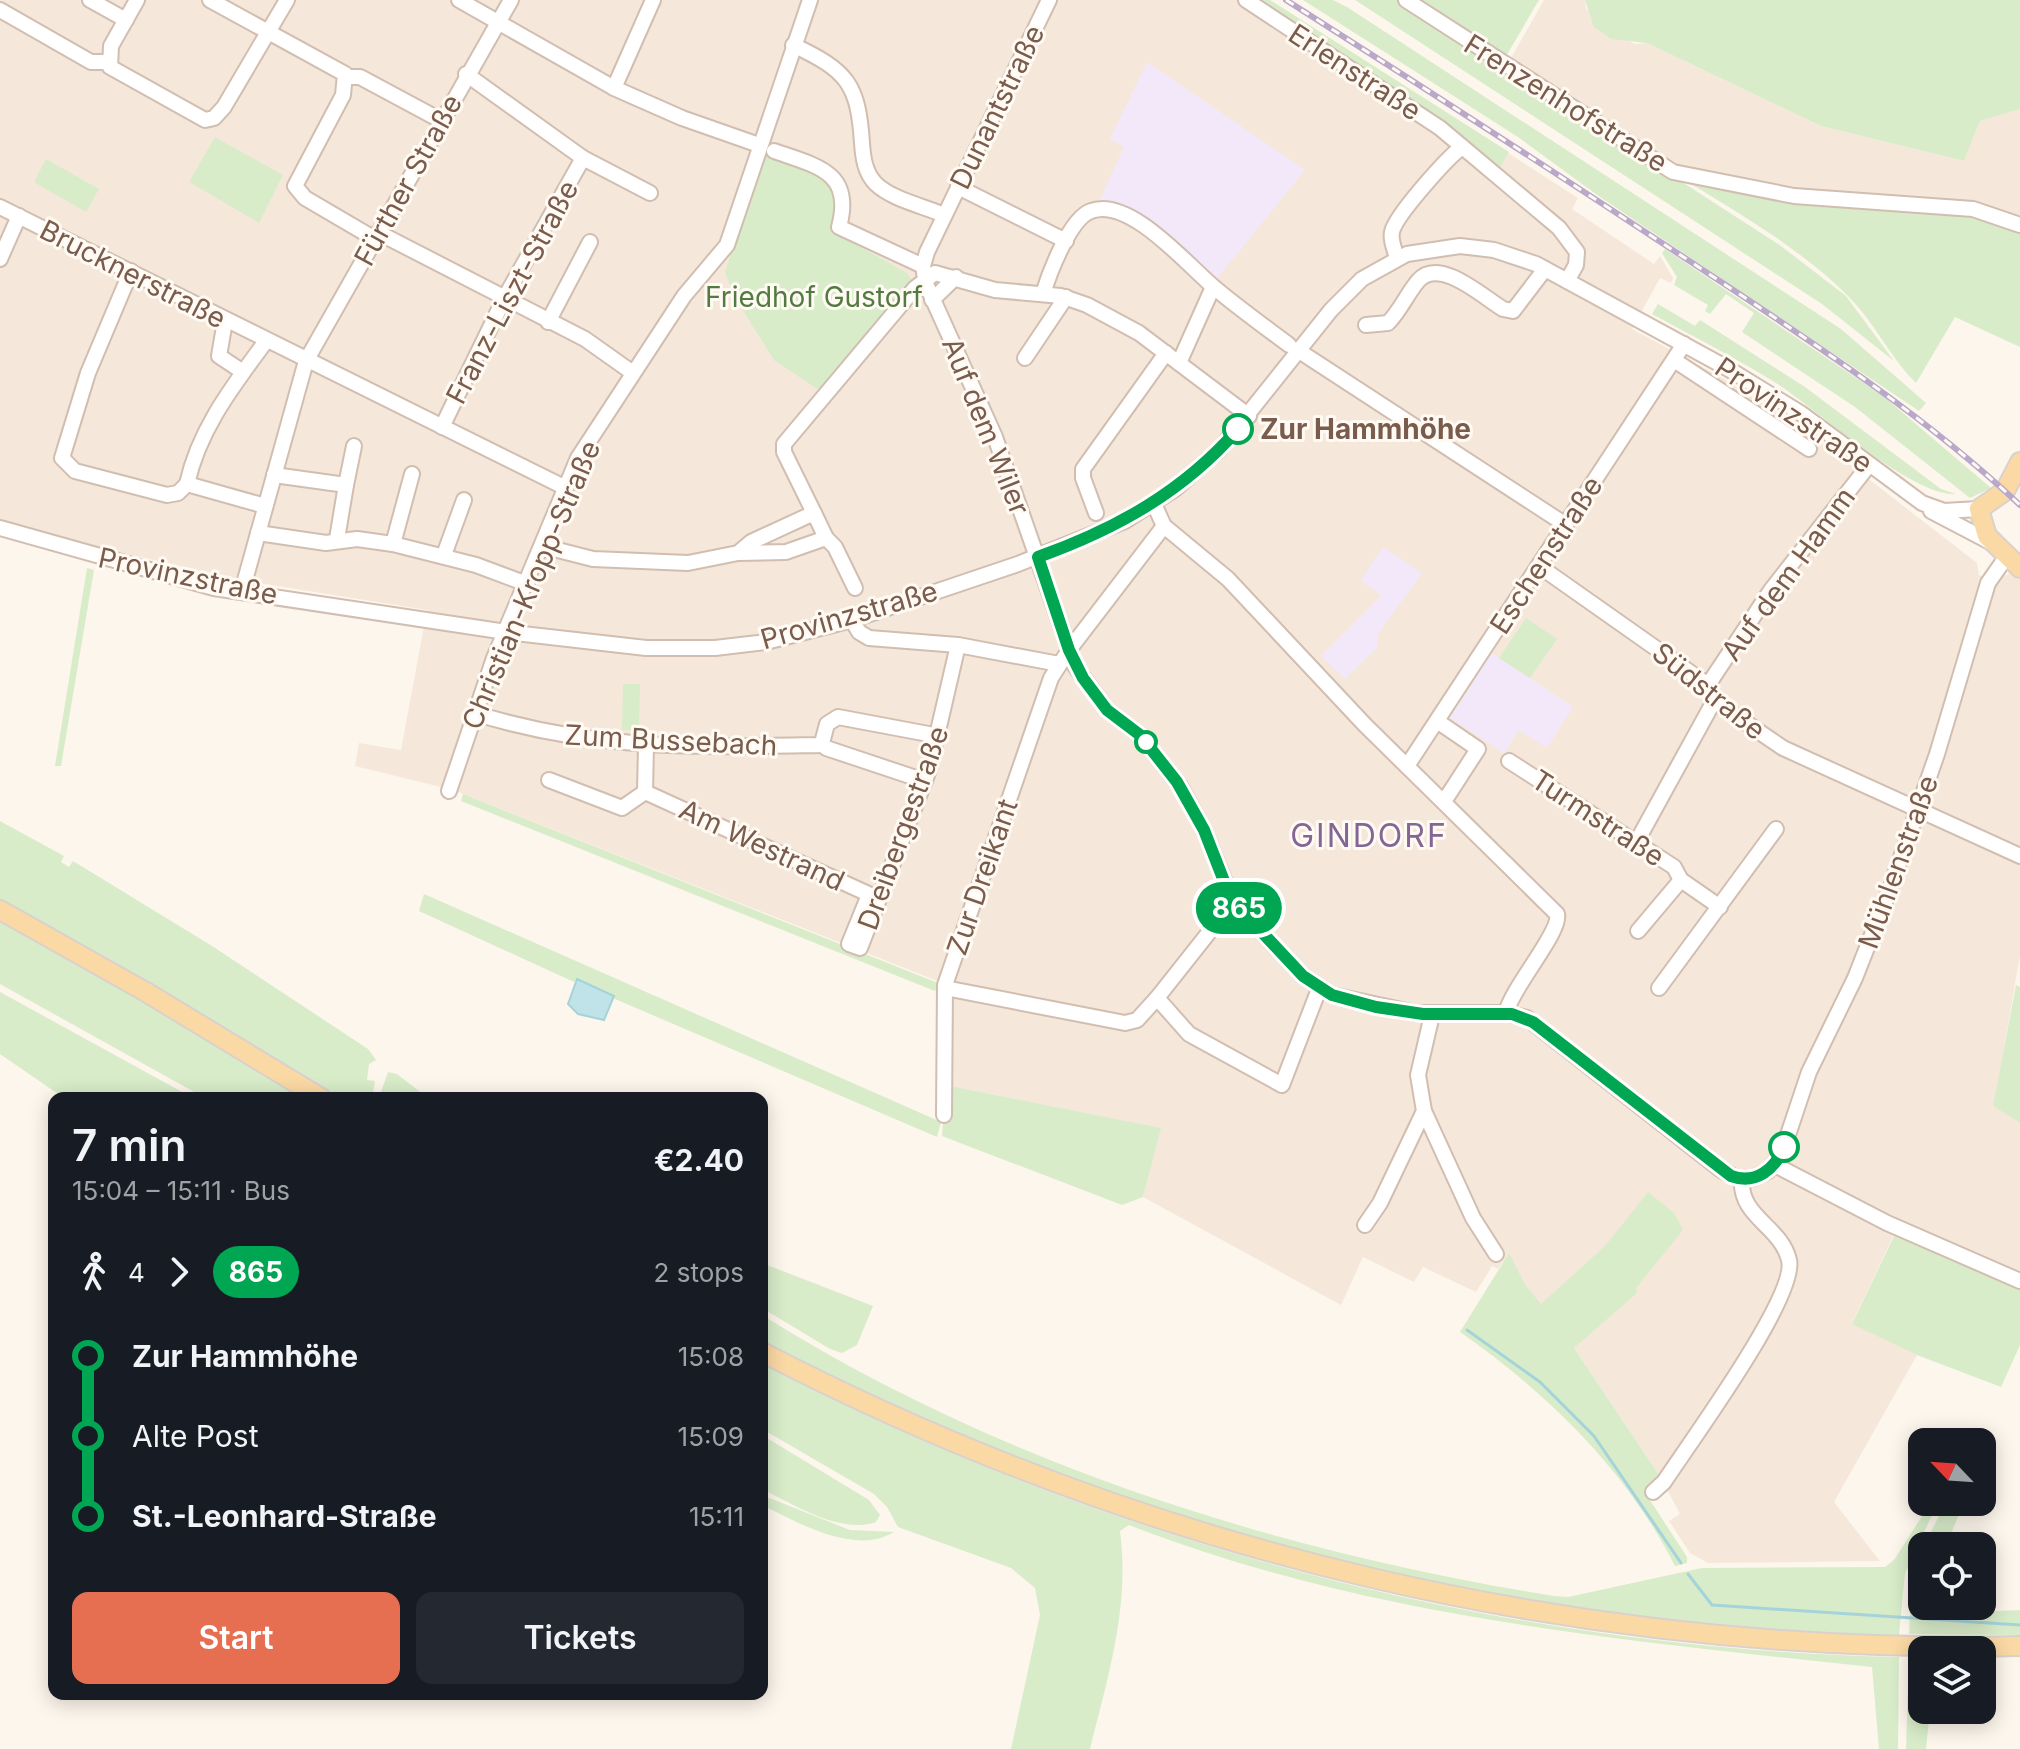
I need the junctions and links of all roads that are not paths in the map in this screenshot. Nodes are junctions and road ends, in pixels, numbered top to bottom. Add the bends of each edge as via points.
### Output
1 (90, 0) edge
2 (137, 0) edge
3 (210, 0) edge
4 (287, 0) edge
5 (459, 0) edge
6 (511, 0) edge
7 (653, 0) edge
8 (810, 0) edge
9 (1049, 0) edge
10 (1246, 0) edge
11 (1406, 0) edge
12 (0, 10) edge
13 (126, 20) junction
14 (497, 22) junction
15 (268, 31) junction
16 (793, 45) junction
17 (108, 62) junction
18 (466, 74) junction
19 (346, 77) junction
20 (614, 88) junction
21 (442, 121) junction
22 (759, 145) junction
23 (1462, 147) junction
24 (774, 151) dead end
25 (583, 158) junction
26 (958, 187) junction
27 (650, 193) dead end
28 (0, 207) edge
29 (944, 215) junction
30 (19, 216) junction
31 (2020, 225) edge
32 (377, 236) junction
33 (1066, 241) junction
34 (590, 242) dead end
35 (1397, 258) junction
36 (0, 259) edge
37 (1545, 269) junction
38 (131, 271) junction
39 (924, 272) junction
40 (956, 277) junction
41 (1567, 281) junction
42 (1213, 287) junction
43 (1043, 294) junction
44 (1066, 297) junction
45 (504, 299) junction
46 (932, 300) junction
47 (225, 321) junction
48 (548, 322) junction
49 (1366, 325) dead end
50 (266, 341) junction
51 (1684, 344) junction
52 (1294, 348) junction
53 (1166, 353) junction
54 (1025, 358) dead end
55 (1674, 360) junction
56 (306, 361) junction
57 (1179, 363) junction
58 (243, 372) junction
59 (633, 373) junction
60 (1249, 416) junction
61 (442, 427) junction
62 (354, 446) dead end
63 (1809, 449) dead end
64 (2020, 462) edge
65 (1869, 465) junction
66 (412, 474) dead end
67 (274, 475) junction
68 (187, 484) junction
69 (346, 485) junction
70 (566, 488) junction
71 (464, 500) dead end
72 (1922, 503) junction
73 (1154, 504) junction
74 (265, 506) junction
75 (1979, 509) junction
76 (814, 513) junction
77 (1096, 513) dead end
78 (1566, 525) junction
79 (1164, 526) junction
80 (0, 528) edge
81 (258, 533) junction
82 (826, 538) junction
83 (337, 539) junction
84 (393, 544) junction
85 (542, 546) junction
86 (738, 553) junction
87 (444, 555) junction
88 (1038, 557) junction
89 (2008, 557) edge
90 (1539, 566) junction
91 (527, 584) junction
92 (855, 588) dead end
93 (242, 591) junction
94 (852, 620) junction
95 (506, 632) junction
96 (958, 645) junction
97 (1069, 650) junction
98 (1059, 664) junction
99 (1708, 685) junction
100 (1714, 701) junction
101 (474, 713) junction
102 (1437, 721) junction
103 (939, 736) junction
104 (646, 745) junction
105 (823, 745) junction
106 (1509, 761) dead end
107 (1407, 766) junction
108 (549, 780) dead end
109 (925, 781) junction
110 (449, 791) dead end
111 (645, 792) junction
112 (1445, 800) junction
113 (1919, 807) junction
114 (1776, 829) dead end
115 (1636, 843) junction
116 (2020, 856) edge
117 (1681, 880) junction
118 (874, 897) joint
119 (1233, 902) junction
120 (1720, 907) junction
121 (0, 910) edge
122 (1638, 931) dead end
123 (945, 988) junction
124 (1659, 988) dead end
125 (1319, 989) junction
126 (1157, 998) junction
127 (1506, 1013) junction
128 (1432, 1015) junction
129 (311, 1092) edge
130 (1424, 1111) junction
131 (944, 1115) dead end
132 (1775, 1165) junction
133 (1742, 1179) junction
134 (1365, 1225) dead end
135 (1496, 1254) dead end
136 (2020, 1281) edge
137 (768, 1355) edge
138 (1653, 1492) dead end
139 (2020, 1646) edge

1 - 13 street
2 - 13 street
3 - 15 street
4 - 15 street
5 - 14 street
6 - 14 street, Fürther Straße
7 - 20 street
8 - 16 street, Christian-Kropp-Straße
9 - 26 street, Dunantstraße
10 - 23 street, Erlenstraße via 1428,119
11 - 31 street, Frenzenhofstraße via 1673,172 1794,196 1973,209
12 - 17 street via 91,62
13 - 17 street
14 - 18 street, Fürther Straße
14 - 20 street
15 - 17 street via 224,107 210,120 187,113
15 - 19 street
16 - 22 street, Christian-Kropp-Straße
16 - 29 street via 841,72 855,92 865,163 874,182
18 - 21 street, Fürther Straße
18 - 25 street
19 - 21 street via 360,77
19 - 32 street via 343,95 295,186 305,198
20 - 22 street
21 - 32 street, Fürther Straße
22 - 59 street, Christian-Kropp-Straße via 727,245 693,284
23 - 35 street via 1438,169 1393,228
23 - 41 street, Erlenstraße via 1570,239 1577,259
24 - 39 street via 813,165 837,181 844,203 839,227
25 - 27 street
25 - 45 street, Franz-Liszt-Straße
26 - 29 street, Dunantstraße
26 - 33 street
28 - 30 street, Brucknerstraße
29 - 39 street
30 - 36 street
30 - 38 street, Brucknerstraße
32 - 45 street
32 - 56 street, Fürther Straße
33 - 42 street via 1086,213 1115,211 1148,230
33 - 43 street
34 - 48 street
35 - 37 street, Provinzstraße via 1427,249 1474,246
35 - 52 street, Provinzstraße via 1350,289
37 - 41 street, Provinzstraße
37 - 49 street via 1513,311 1435,272 1419,280 1388,323
38 - 47 street, Brucknerstraße
38 - 68 street via 88,373 62,458 75,471 167,495
39 - 40 street
39 - 46 street, Auf dem Wiler
39 - 76 street via 783,445
40 - 43 street via 995,290
40 - 46 street
41 - 51 street, Provinzstraße
42 - 52 street
42 - 57 street
43 - 44 street
44 - 53 street via 1123,323
44 - 54 street
45 - 48 street
45 - 61 street, Franz-Liszt-Straße
46 - 88 street, Auf dem Wiler via 978,395
47 - 50 street, Brucknerstraße
47 - 58 street via 219,356
48 - 59 street via 585,339
50 - 56 street
50 - 58 street
51 - 55 street, Eschenstraße
51 - 65 street, Provinzstraße via 1779,398
52 - 60 street, Provinzstraße
52 - 78 street
53 - 57 street
53 - 77 street via 1083,469
55 - 63 street, Provinzstraße
55 - 78 street, Eschenstraße
56 - 61 street
56 - 67 street, Fürther Straße
57 - 60 street
58 - 68 street via 204,435
59 - 70 street, Christian-Kropp-Straße via 581,453
60 - 73 street, Provinzstraße via 1207,461
61 - 70 street
62 - 69 street
64 - 75 main road via 2005,491
65 - 72 street, Provinzstraße
65 - 99 street, Auf dem Hamm via 1771,590
66 - 84 street
67 - 69 street
67 - 74 street, Fürther Straße
68 - 74 street
69 - 83 street
70 - 85 street, Christian-Kropp-Straße
71 - 87 street
72 - 75 street, Provinzstraße via 1944,511
72 - 89 street
73 - 79 street
73 - 88 street, Provinzstraße via 1094,537
74 - 81 street, Fürther Straße
75 - 89 main road via 1985,533
76 - 82 street
76 - 86 street
78 - 90 street, Eschenstraße
79 - 97 street, Zur Dreikant
79 - 107 street via 1228,579
80 - 93 street, Provinzstraße
81 - 83 street via 326,543
81 - 93 street, Fürther Straße
82 - 86 street via 786,552
82 - 92 street
83 - 84 street
84 - 87 street
85 - 86 street via 593,559 658,563 699,562
85 - 91 street, Christian-Kropp-Straße
87 - 91 street
88 - 94 street, Provinzstraße
88 - 97 street, Auf dem Wiler
89 - 113 street, Mühlenstraße via 1986,589
90 - 99 street, Südstraße
90 - 102 street, Eschenstraße
91 - 95 street, Christian-Kropp-Straße
93 - 95 street, Provinzstraße
94 - 95 street, Provinzstraße via 766,642 703,649 632,648
94 - 96 street via 869,638
95 - 101 street, Christian-Kropp-Straße
96 - 98 street
96 - 103 street, Dreibergestraße
97 - 98 street, Zur Dreikant
97 - 119 street, Auf dem Wiler via 1107,710 1140,735 1188,797
98 - 123 street, Zur Dreikant
99 - 100 street, Südstraße
100 - 113 street, Südstraße via 1783,748
100 - 115 street
101 - 104 street, Zum Bussebach via 554,735
101 - 110 street, Christian-Kropp-Straße
102 - 107 street, Eschenstraße
102 - 112 street via 1478,749
103 - 105 street via 836,717 828,722
103 - 109 street, Dreibergestraße
104 - 105 street, Zum Bussebach
104 - 111 street, Am Westrand
105 - 109 street, Zum Bussebach
106 - 115 street, Turmstraße
107 - 112 street
108 - 111 street, Am Westrand via 622,808
109 - 118 street, Dreibergestraße
111 - 118 street, Am Westrand
112 - 127 street via 1559,916 1556,930 1527,970
113 - 116 street, Südstraße
113 - 132 street, Mühlenstraße via 1870,942 1809,1072
114 - 120 street
115 - 117 street, Turmstraße via 1676,868
117 - 120 street, Turmstraße
117 - 122 street, Turmstraße
119 - 125 street
119 - 126 street
120 - 124 street
121 - 129 main road
123 - 126 street via 1125,1023 1140,1017
123 - 131 street, Zur Dreikant
125 - 126 street via 1282,1085 1189,1034
125 - 128 street via 1376,1007
127 - 128 street
127 - 133 street via 1539,1025 1715,1165
128 - 130 street via 1418,1075
130 - 134 street
130 - 135 street via 1473,1218
132 - 133 street
132 - 136 street via 1875,1217
133 - 138 street via 1745,1203 1785,1249 1789,1278 1763,1331
137 - 139 main road via 960,1445 1074,1490 1230,1542 1368,1579 1547,1615 1705,1635 1824,1644

